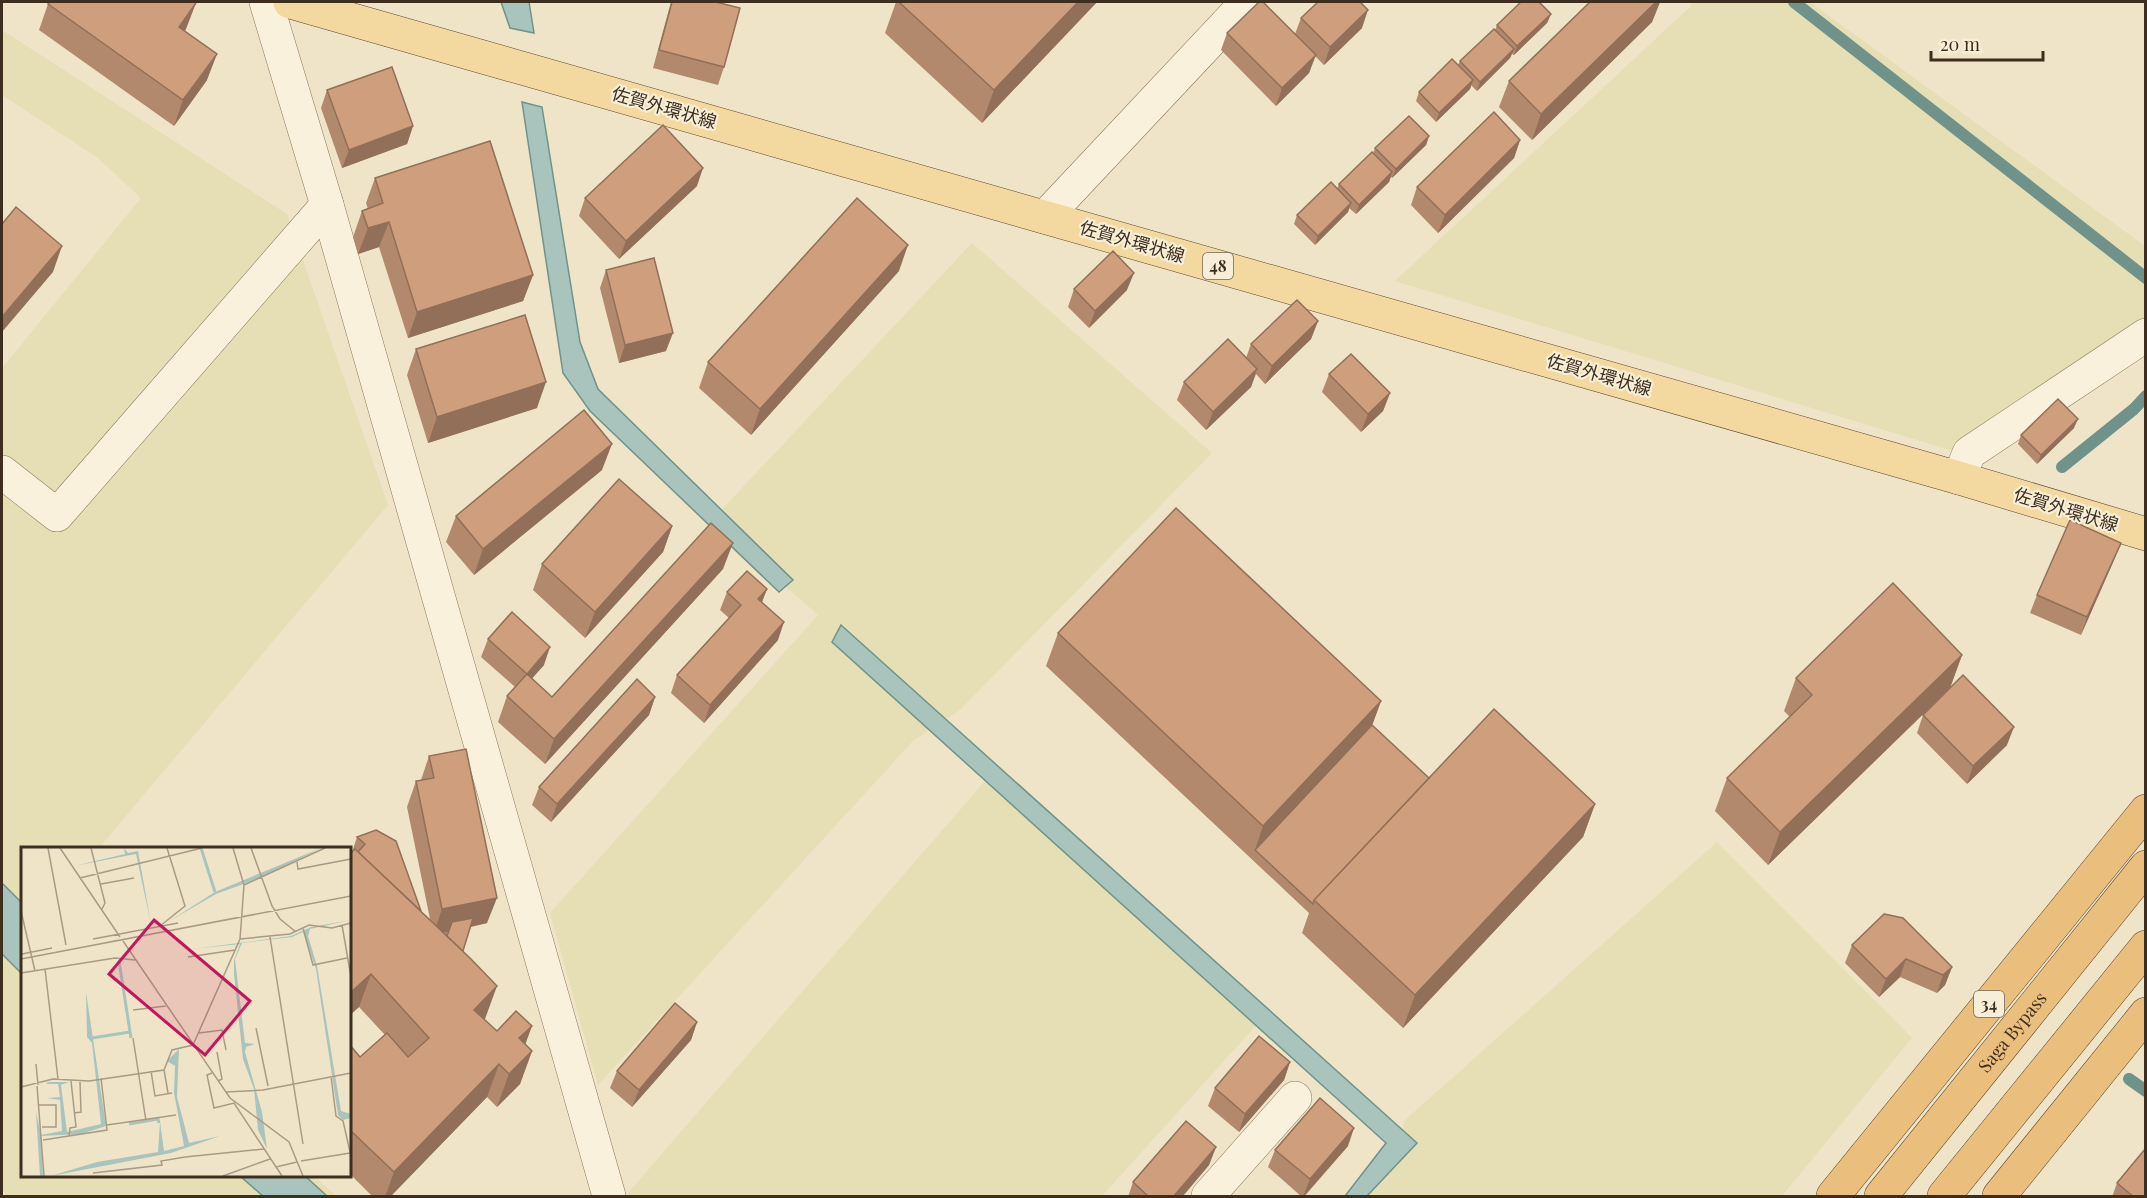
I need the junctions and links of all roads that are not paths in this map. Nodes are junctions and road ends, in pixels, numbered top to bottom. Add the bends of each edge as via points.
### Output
1 (266, 2) edge
2 (290, 2) edge
3 (1247, 2) edge
4 (327, 205) junction
5 (1046, 217) junction
6 (2145, 335) edge
7 (2, 472) edge
8 (1959, 478) junction
9 (2145, 534) edge
10 (2145, 811) edge
11 (2145, 867) edge
12 (2145, 947) edge
13 (2145, 1014) edge
14 (1295, 1098) dead end
15 (2001, 1196) edge
16 (609, 1197) edge
17 (1208, 1197) edge
18 (1833, 1197) edge
19 (1881, 1197) edge
20 (1944, 1197) edge

1 - 4 street
2 - 5 main road, 佐賀外環状線 / 48
3 - 5 street
4 - 7 street via 57,515
4 - 16 street
5 - 8 main road, 佐賀外環状線 / 48
6 - 8 street via 1970,453
8 - 9 main road, 佐賀外環状線 / 48
10 - 18 highway, 34
11 - 19 highway, Saga Bypass / 34
12 - 20 highway
13 - 15 highway
14 - 17 street

